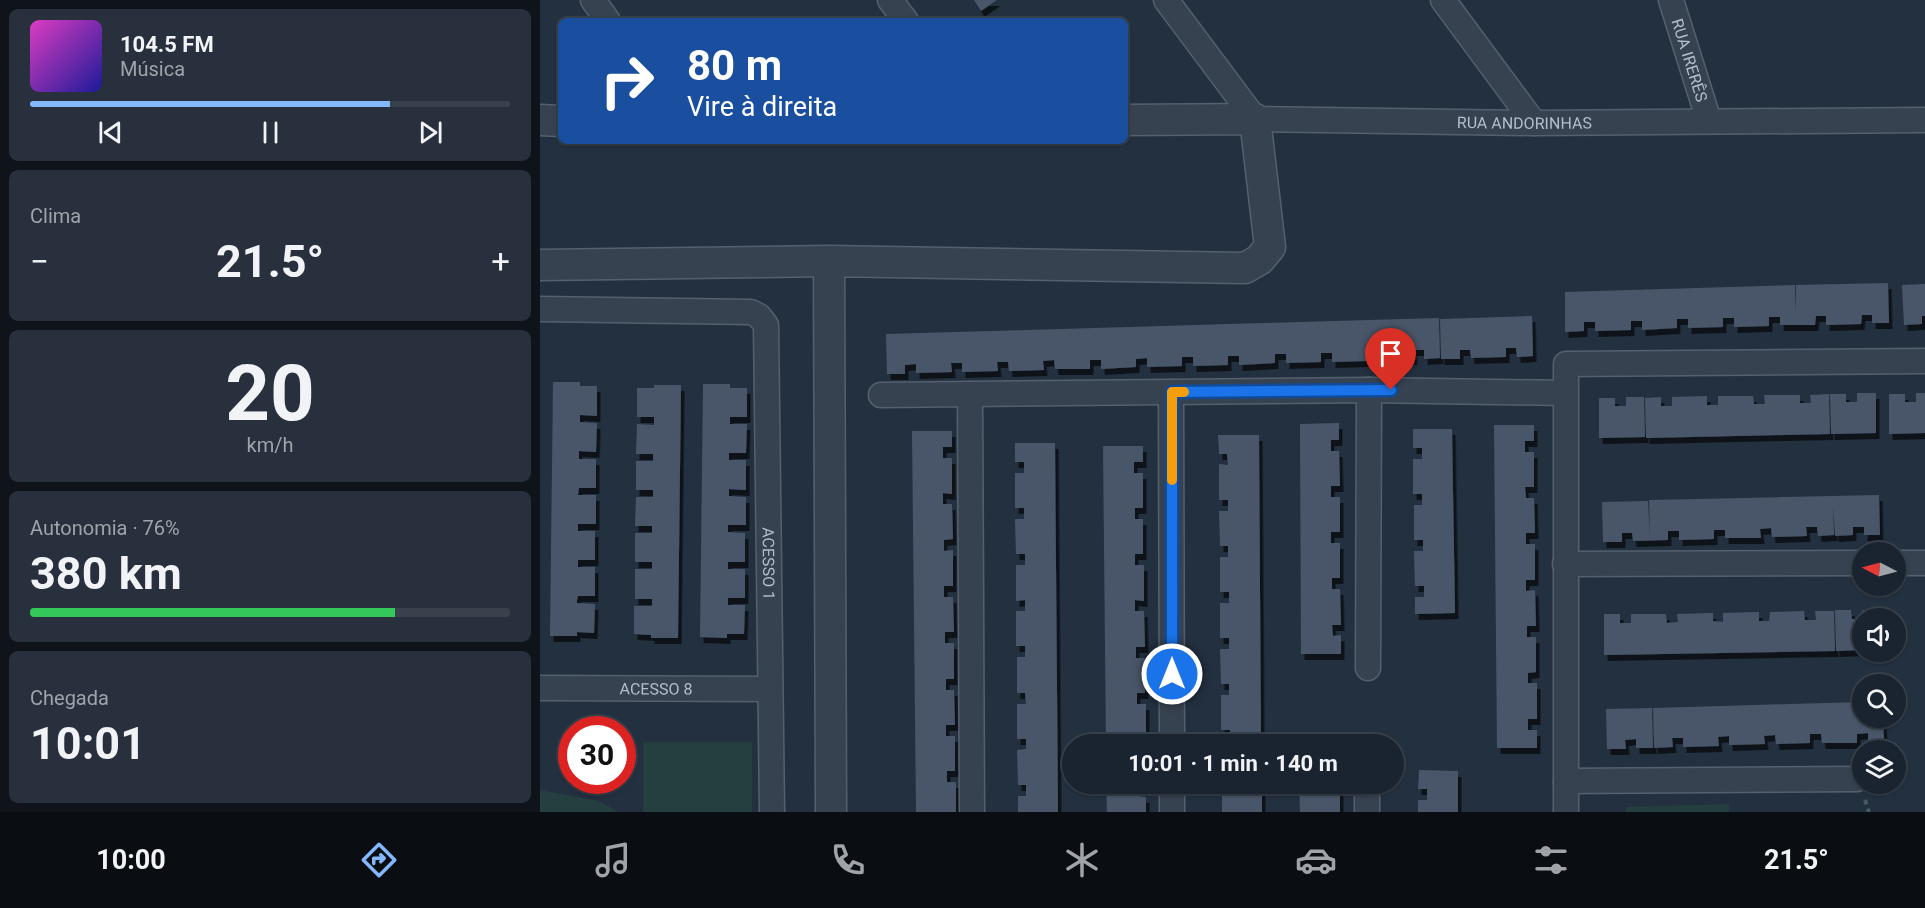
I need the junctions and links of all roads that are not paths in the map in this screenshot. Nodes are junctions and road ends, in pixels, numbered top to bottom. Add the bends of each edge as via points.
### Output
1 (593, 0) edge
2 (891, 0) edge
3 (1166, 0) edge
4 (1443, 0) edge
5 (1671, 0) edge
6 (606, 18) edge
7 (904, 18) edge
8 (1255, 119) junction
9 (540, 120) edge
10 (1128, 120) edge
11 (1925, 120) edge
12 (558, 121) edge
13 (1709, 121) junction
14 (1534, 123) junction
15 (829, 261) junction
16 (540, 265) edge
17 (540, 309) edge
18 (1925, 361) edge
19 (1369, 390) junction
20 (1172, 392) junction
21 (1565, 393) junction
22 (970, 394) junction
23 (881, 395) dead end
24 (1852, 563) edge
25 (1906, 563) edge
26 (1925, 563) edge
27 (1565, 564) junction
28 (1368, 668) dead end
29 (540, 688) edge
30 (770, 689) junction
31 (1172, 734) edge
32 (1852, 779) edge
33 (1566, 781) junction
34 (1172, 794) edge
35 (1367, 794) edge
36 (772, 812) edge
37 (831, 812) edge
38 (972, 812) edge
39 (1172, 812) edge
40 (1367, 812) edge
41 (1566, 812) edge

1 - 6 street
2 - 7 street
3 - 8 street
4 - 14 street
5 - 13 street, RUA IRERÊS
8 - 10 street, RUA ANDORINHAS
8 - 14 street, RUA ANDORINHAS
8 - 15 street via 1270,247 1245,268
9 - 12 street
11 - 13 street, RUA ANDORINHAS
13 - 14 street, RUA ANDORINHAS
15 - 16 street
15 - 37 street
17 - 30 street, ACESSO 1 via 751,312 766,325
18 - 21 street via 1566,364
19 - 20 street
19 - 21 street
19 - 28 street
20 - 22 street
20 - 31 street
21 - 27 street
22 - 23 street
22 - 38 street
24 - 27 street
25 - 26 street
27 - 33 street
29 - 30 street, ACESSO 8
30 - 36 street, ACESSO 1
32 - 33 street
33 - 41 street
34 - 39 street
35 - 40 street

